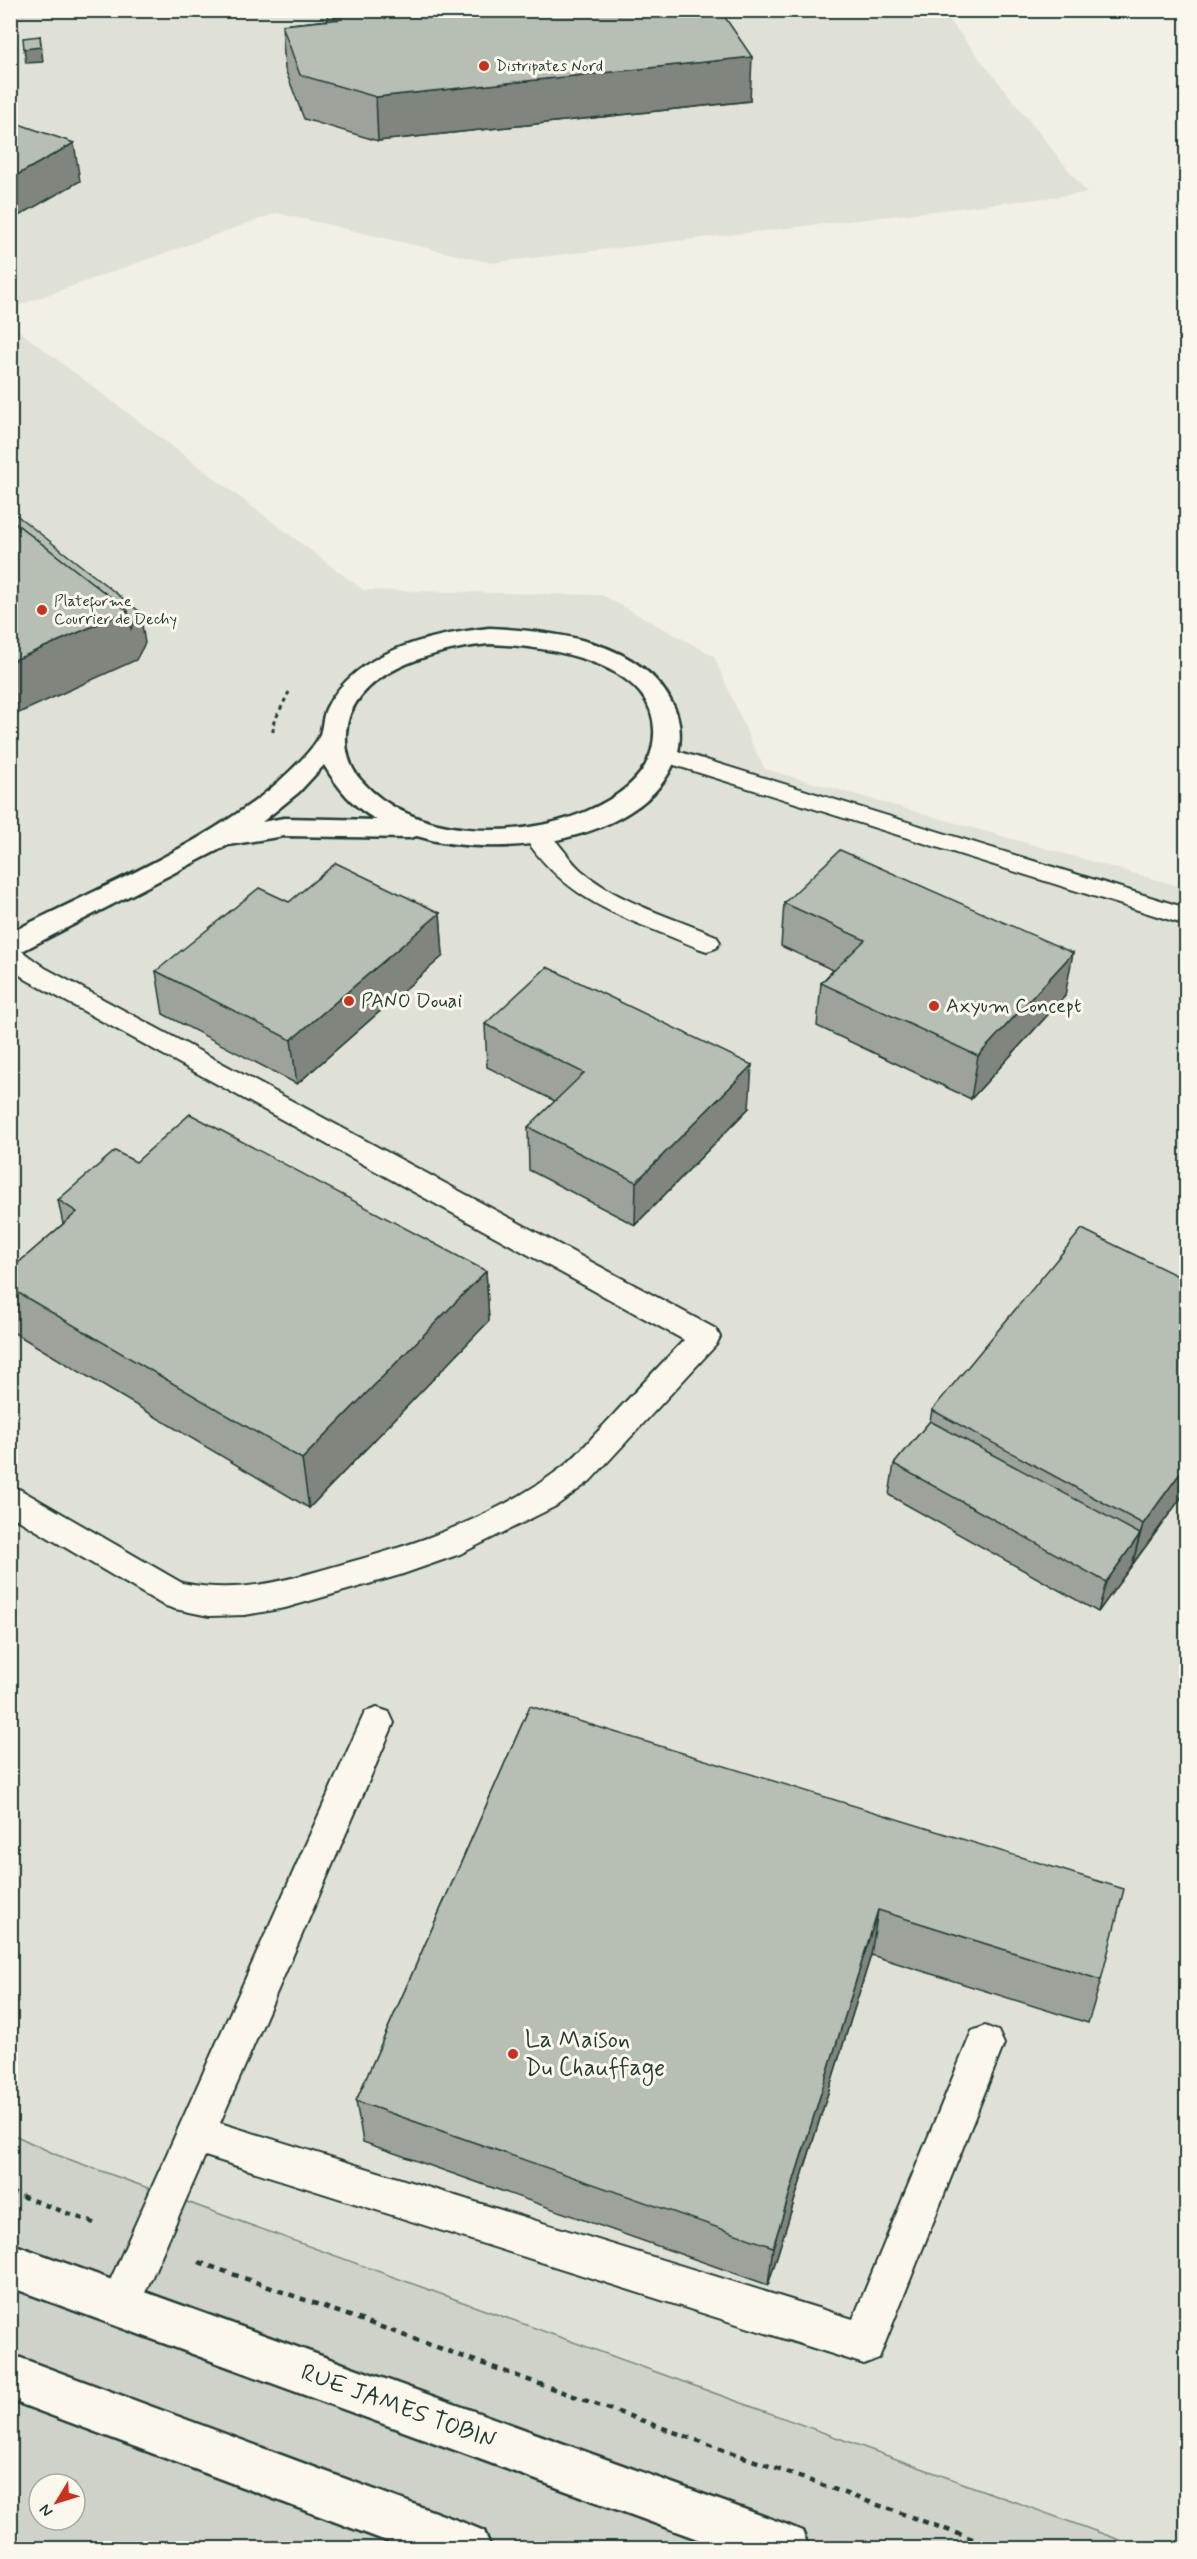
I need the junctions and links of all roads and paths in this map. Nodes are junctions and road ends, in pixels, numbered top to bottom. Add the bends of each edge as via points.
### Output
1 (291, 689) dead end
2 (273, 733) dead end
3 (331, 739) junction
4 (664, 754) junction
5 (427, 829) junction
6 (536, 835) junction
7 (220, 839) junction
8 (1186, 917) edge
9 (707, 942) dead end
10 (10, 945) edge
11 (10, 955) edge
12 (10, 1498) edge
13 (377, 1723) dead end
14 (985, 2044) dead end
15 (195, 2134) junction
16 (10, 2192) edge
17 (147, 2243) junction
18 (10, 2265) edge
19 (119, 2306) junction
20 (10, 2377) edge
21 (467, 2548) edge
22 (785, 2548) edge
23 (998, 2548) edge

1 - 2 path via 284,697
3 - 4 street via 339,708 364,679 381,667 430,646 489,636 519,636 577,646 602,655 643,682 657,698 664,717 668,735
3 - 5 street via 333,755 350,785 382,811
3 - 7 street via 289,789
4 - 6 street via 655,773 620,806 595,819
4 - 8 lane
5 - 6 street via 480,838
5 - 7 street via 284,827
6 - 9 lane via 580,883
7 - 10 street
11 - 12 lane via 46,979 705,1337 579,1472 545,1497 501,1521 400,1563 285,1594 209,1602 176,1595
13 - 15 lane
14 - 15 lane via 864,2343
15 - 17 lane
16 - 17 path
17 - 19 lane
17 - 23 path
18 - 19 street, RUE JAMES TOBIN
19 - 22 street, RUE JAMES TOBIN
20 - 21 street

